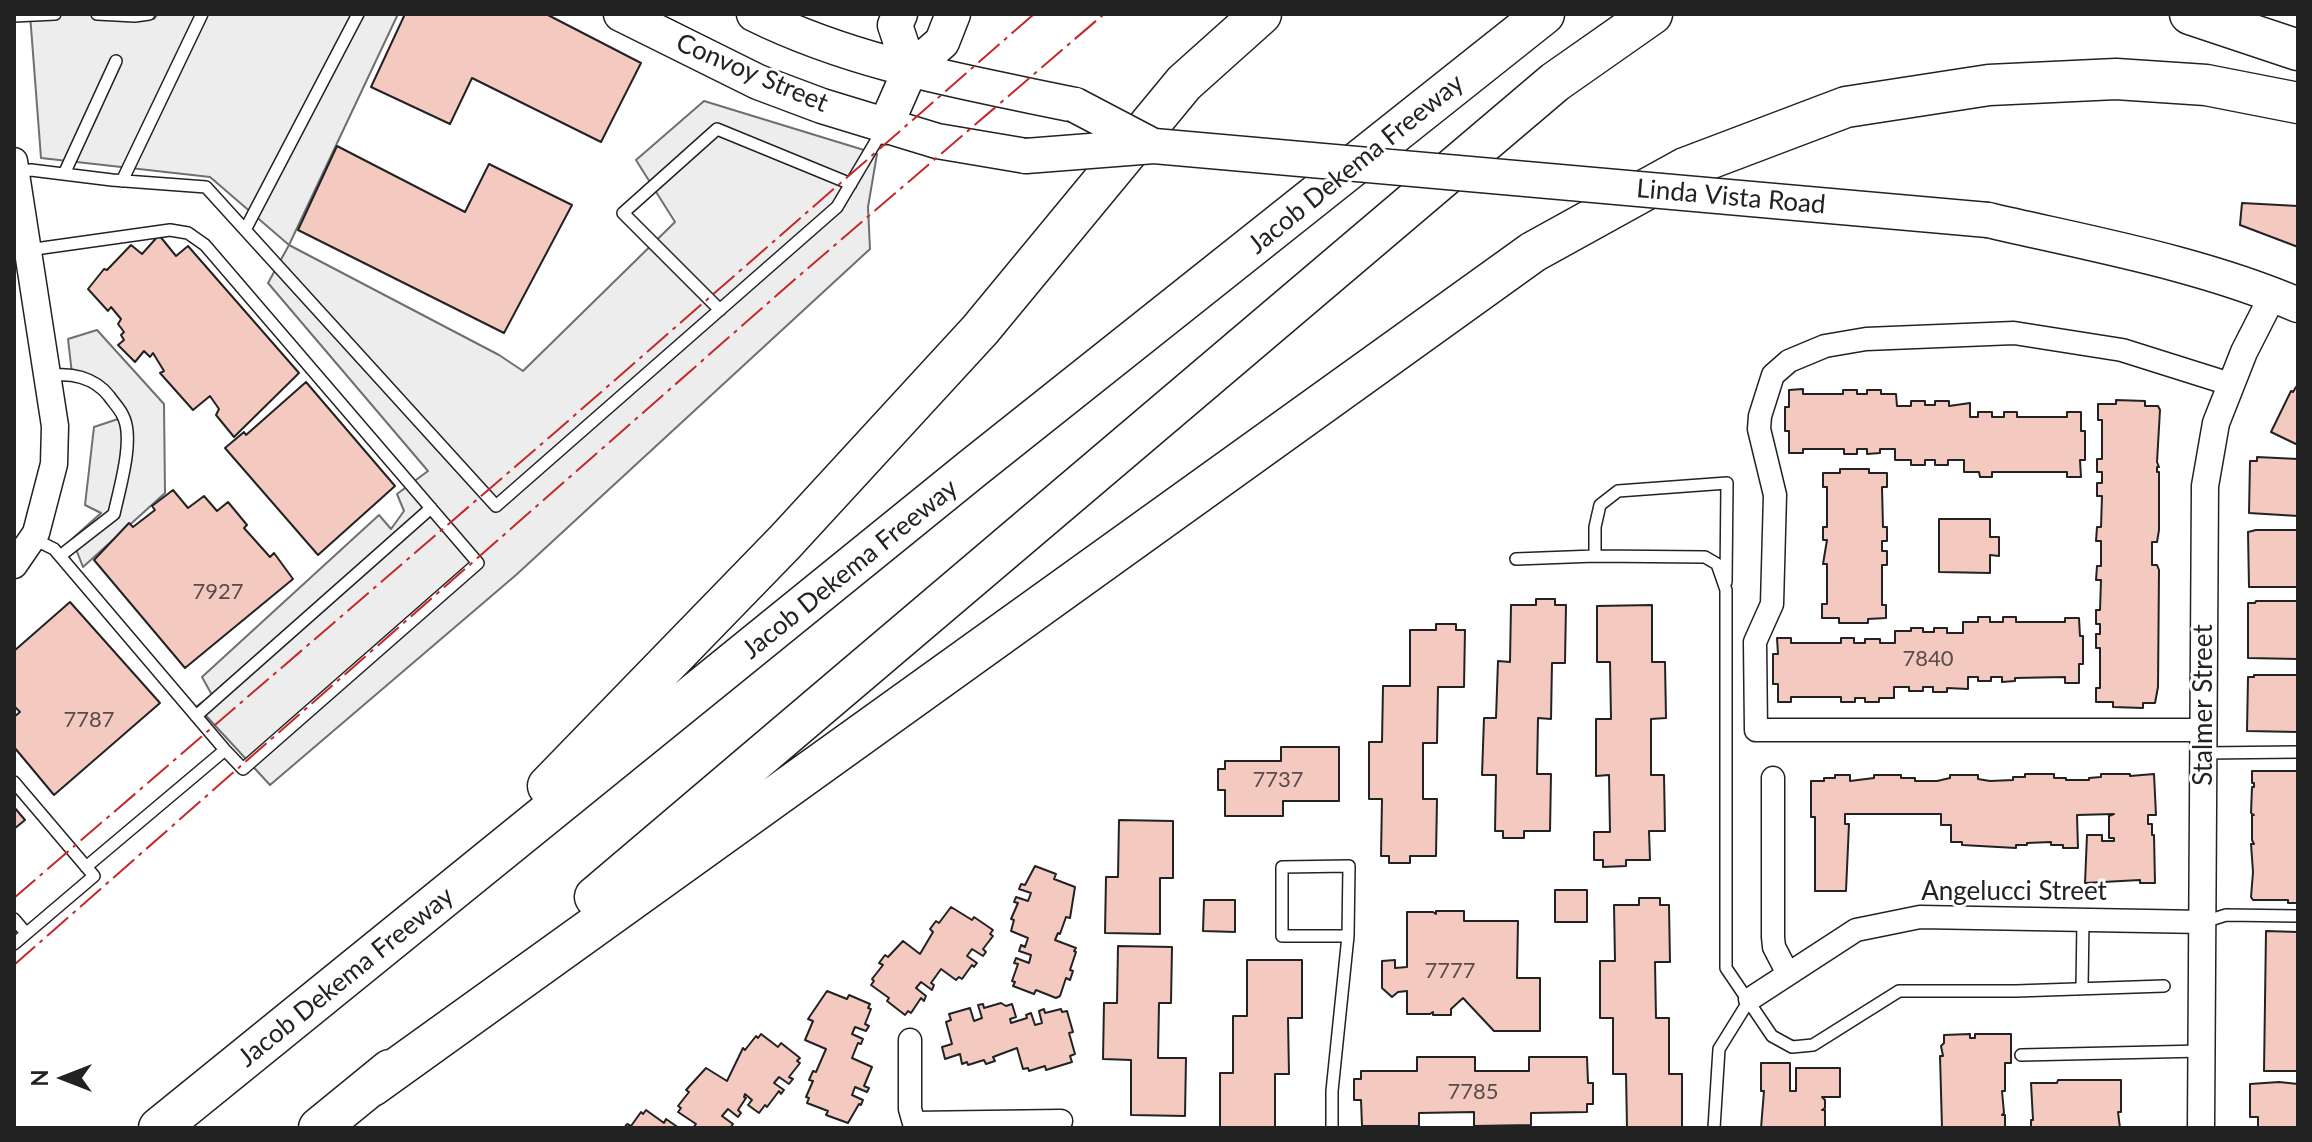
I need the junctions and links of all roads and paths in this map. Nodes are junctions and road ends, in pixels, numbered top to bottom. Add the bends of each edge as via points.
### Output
1 (55, 14) edge
2 (97, 14) edge
3 (149, 14) edge
4 (202, 14) edge
5 (358, 14) edge
6 (621, 14) edge
7 (754, 14) edge
8 (900, 14) edge
9 (953, 14) edge
10 (1261, 14) edge
11 (1544, 14) edge
12 (1652, 14) edge
13 (2190, 14) edge
14 (14, 16) edge
15 (2298, 50) edge
16 (116, 61) dead end
17 (910, 70) junction
18 (2298, 103) edge
19 (885, 127) junction
20 (1154, 146) junction
21 (15, 167) edge
22 (64, 174) junction
23 (122, 181) junction
24 (851, 184) junction
25 (245, 230) junction
26 (22, 246) edge
27 (2286, 300) edge
28 (720, 310) junction
29 (48, 376) junction
30 (2230, 384) junction
31 (431, 508) junction
32 (32, 538) junction
33 (60, 556) junction
34 (1595, 556) junction
35 (1516, 559) dead end
36 (14, 565) edge
37 (1726, 590) junction
38 (196, 716) junction
39 (2203, 742) junction
40 (225, 750) junction
41 (2298, 752) edge
42 (1773, 778) dead end
43 (14, 782) edge
44 (86, 867) junction
45 (2298, 916) edge
46 (14, 919) edge
47 (2083, 920) junction
48 (414, 922) junction
49 (2203, 922) junction
50 (26, 933) junction
51 (1348, 936) junction
52 (14, 944) edge
53 (1788, 974) junction
54 (2164, 986) dead end
55 (2082, 988) junction
56 (1750, 999) junction
57 (910, 1040) dead end
58 (2202, 1051) junction
59 (2021, 1055) dead end
60 (372, 1086) junction
61 (1061, 1121) dead end
62 (907, 1126) edge
63 (159, 1128) edge
64 (319, 1128) edge
65 (1332, 1128) edge
66 (1714, 1128) edge
67 (2201, 1128) edge

1 - 14 lane
2 - 3 lane
4 - 23 lane
5 - 25 lane
6 - 19 main road, Convoy Street via 758,82
7 - 17 main road, Convoy Street via 833,48
8 - 17 main road via 895,25
9 - 17 main road via 942,42
10 - 48 highway via 1184,83 980,330 785,542
11 - 48 highway, Jacob Dekema Freeway
12 - 60 highway via 1543,92
13 - 15 highway
16 - 22 lane
17 - 19 main road
17 - 20 main road, Linda Vista Road, bridge via 1075,105
18 - 60 highway via 2206,85 2116,79 1989,85 1846,107 1685,168 1533,252
19 - 20 main road, Linda Vista Road, bridge via 1026,156
19 - 24 lane
20 - 27 main road, Linda Vista Road, bridge via 1988,220 2153,259
21 - 22 lane
21 - 26 street
22 - 23 lane
23 - 25 lane via 206,187
24 - 28 lane via 837,207
24 - 28 lane via 717,129 623,213
25 - 28 lane via 496,506
26 - 29 street
26 - 31 lane via 147,231 188,233 205,245
27 - 30 street, Stalmer Street
29 - 32 street via 54,464
29 - 33 lane via 62,373 100,385 126,424 126,458 114,514
30 - 39 street, Stalmer Street via 2216,423 2205,486
30 - 39 street via 2122,350 2014,333 1866,339 1825,346 1789,361 1773,375 1759,429 1775,495 1772,604 1755,642 1756,730
31 - 38 lane
31 - 40 lane via 478,563 243,769
32 - 33 lane
32 - 36 street
33 - 38 lane
34 - 35 lane
34 - 37 lane via 1705,557 1717,564
34 - 37 lane via 1600,505 1618,491 1727,483
37 - 56 lane via 1726,968
38 - 40 lane
39 - 41 lane
39 - 49 street, Stalmer Street
40 - 44 lane
42 - 53 street via 1773,937
43 - 44 lane
44 - 50 lane via 94,876
45 - 49 lane via 2226,915
46 - 50 lane
47 - 49 street, Angelucci Street
47 - 53 street, Angelucci Street via 1920,917 1856,930
47 - 55 lane
48 - 63 highway, Jacob Dekema Freeway
49 - 58 street, Stalmer Street
50 - 52 lane
51 - 51 lane via 1349,866 1282,867 1282,936
51 - 65 lane
53 - 56 street, Angelucci Street
54 - 55 lane
55 - 56 lane via 1899,991 1829,1037 1803,1047 1772,1036
56 - 66 lane via 1719,1049
57 - 62 street
58 - 59 lane
58 - 67 street, Stalmer Street
60 - 64 highway
61 - 62 street

